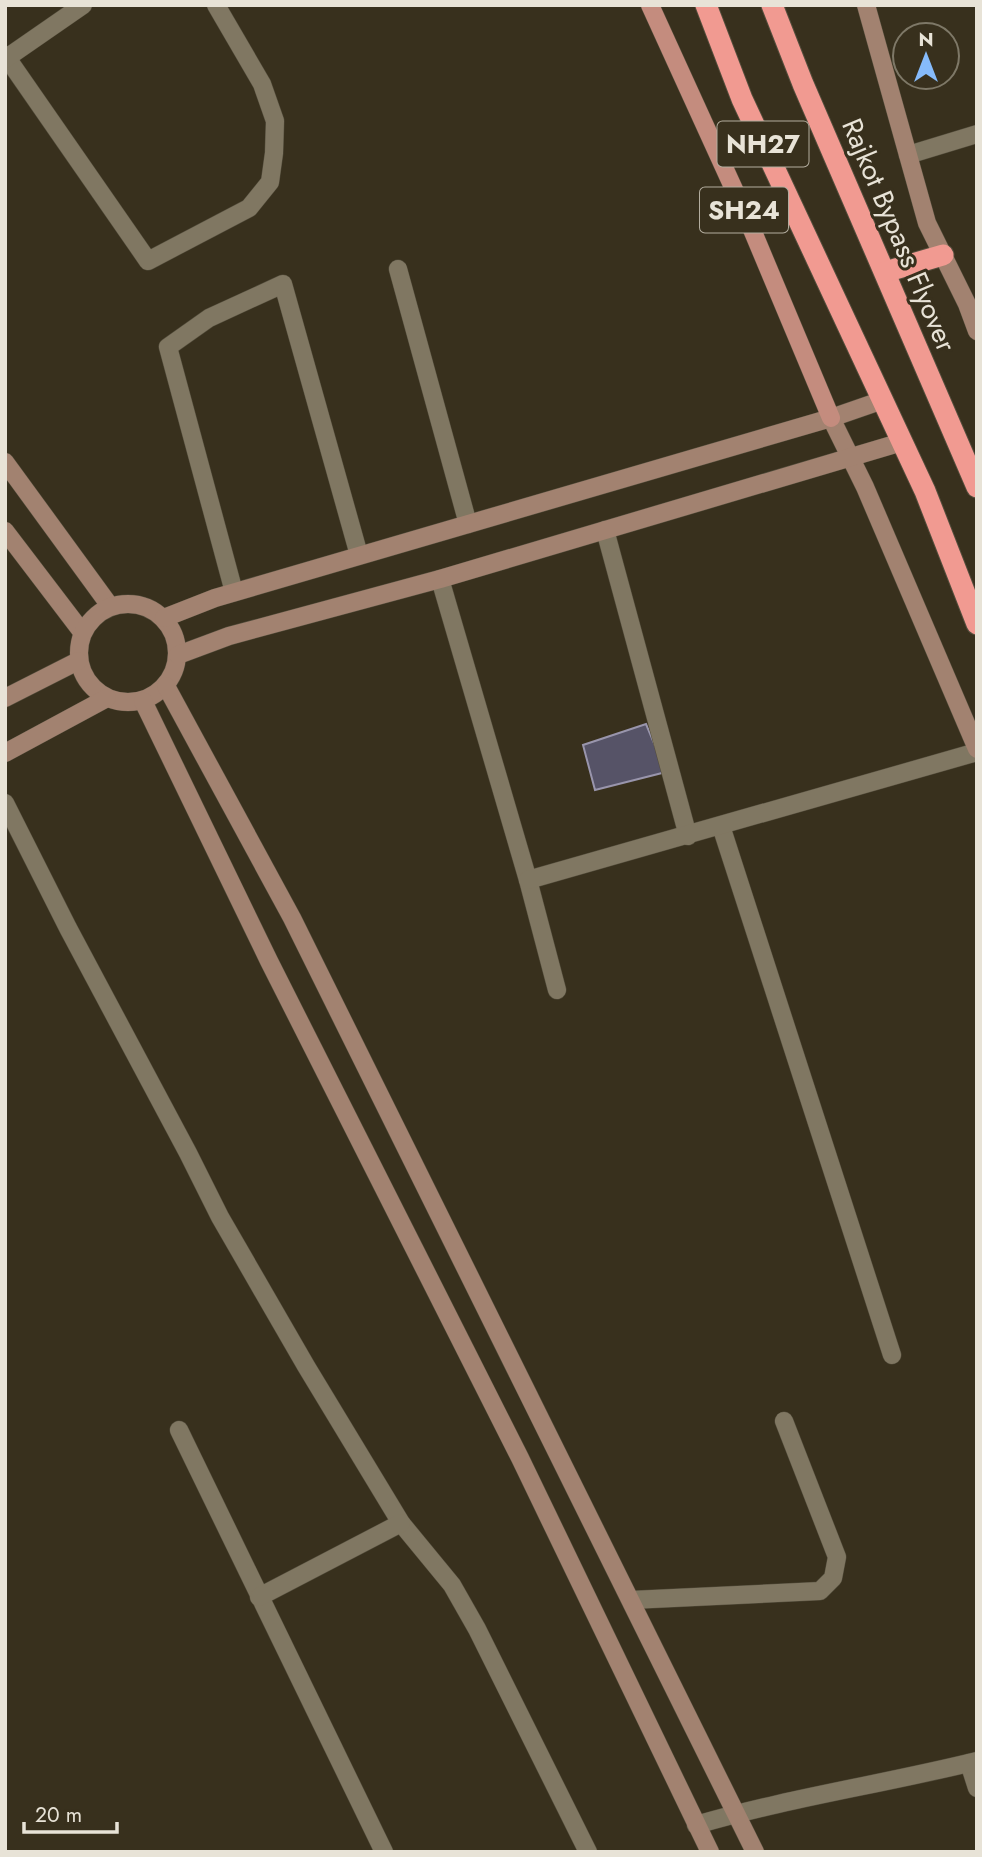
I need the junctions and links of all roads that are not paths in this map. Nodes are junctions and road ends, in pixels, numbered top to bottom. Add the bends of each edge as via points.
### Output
1 (83, 5) edge
2 (216, 5) edge
3 (650, 5) edge
4 (706, 5) edge
5 (772, 5) edge
6 (866, 5) edge
7 (6, 57) edge
8 (977, 134) edge
9 (908, 155) junction
10 (943, 255) junction
11 (398, 269) dead end
12 (885, 272) junction
13 (977, 331) edge
14 (883, 400) junction
15 (831, 418) junction
16 (902, 442) junction
17 (850, 457) junction
18 (5, 462) edge
19 (977, 487) edge
20 (468, 524) junction
21 (606, 530) junction
22 (5, 531) edge
23 (359, 555) junction
24 (440, 579) junction
25 (234, 592) junction
26 (110, 606) junction
27 (164, 618) junction
28 (977, 624) edge
29 (82, 632) junction
30 (178, 655) junction
31 (78, 661) junction
32 (166, 685) junction
33 (5, 698) edge
34 (107, 698) junction
35 (143, 701) junction
36 (977, 751) edge
37 (5, 753) edge
38 (5, 803) edge
39 (721, 826) junction
40 (688, 836) junction
41 (528, 880) junction
42 (557, 990) dead end
43 (892, 1355) dead end
44 (784, 1421) dead end
45 (179, 1430) dead end
46 (401, 1523) junction
47 (259, 1597) junction
48 (631, 1600) junction
49 (973, 1762) edge
50 (977, 1788) edge
51 (737, 1814) junction
52 (696, 1825) junction
53 (384, 1852) edge
54 (588, 1852) edge
55 (710, 1852) edge
56 (755, 1852) edge

1 - 7 street
2 - 7 street via 262,84 275,121 270,182 249,208 148,261
3 - 15 main road, SH24
4 - 14 highway, NH27 via 742,99
5 - 12 highway, Rajkot Bypass Flyover / NH27
6 - 9 street
8 - 9 street
9 - 10 street via 927,223
10 - 12 highway
10 - 13 street
11 - 20 street
12 - 19 highway, Rajkot Bypass Flyover / NH27
14 - 15 street
14 - 16 highway, NH27
15 - 17 street
15 - 20 street
16 - 17 street
16 - 28 highway, NH27
17 - 21 street
17 - 36 street
18 - 26 street
20 - 23 street
21 - 24 street
21 - 40 street
22 - 29 street
23 - 25 street
23 - 25 street via 283,284 209,318 168,347
24 - 30 street via 229,636
24 - 41 street
25 - 27 street
26 - 27 street via 130,603
26 - 29 street via 94,616
27 - 30 street
29 - 31 street
30 - 32 street
31 - 33 street
31 - 34 street via 88,684
32 - 35 street
32 - 48 street via 292,918
34 - 35 street via 124,703
34 - 37 street
35 - 52 street via 520,1458
36 - 39 street
38 - 46 street via 220,1217
39 - 40 street
39 - 43 street
40 - 41 street
41 - 42 street
44 - 48 street via 836,1557 833,1578 820,1591
45 - 47 street
46 - 47 street
46 - 54 street via 452,1585 471,1618
47 - 53 street
48 - 51 street
49 - 50 street
49 - 51 street
51 - 52 street
51 - 56 street
52 - 55 street

